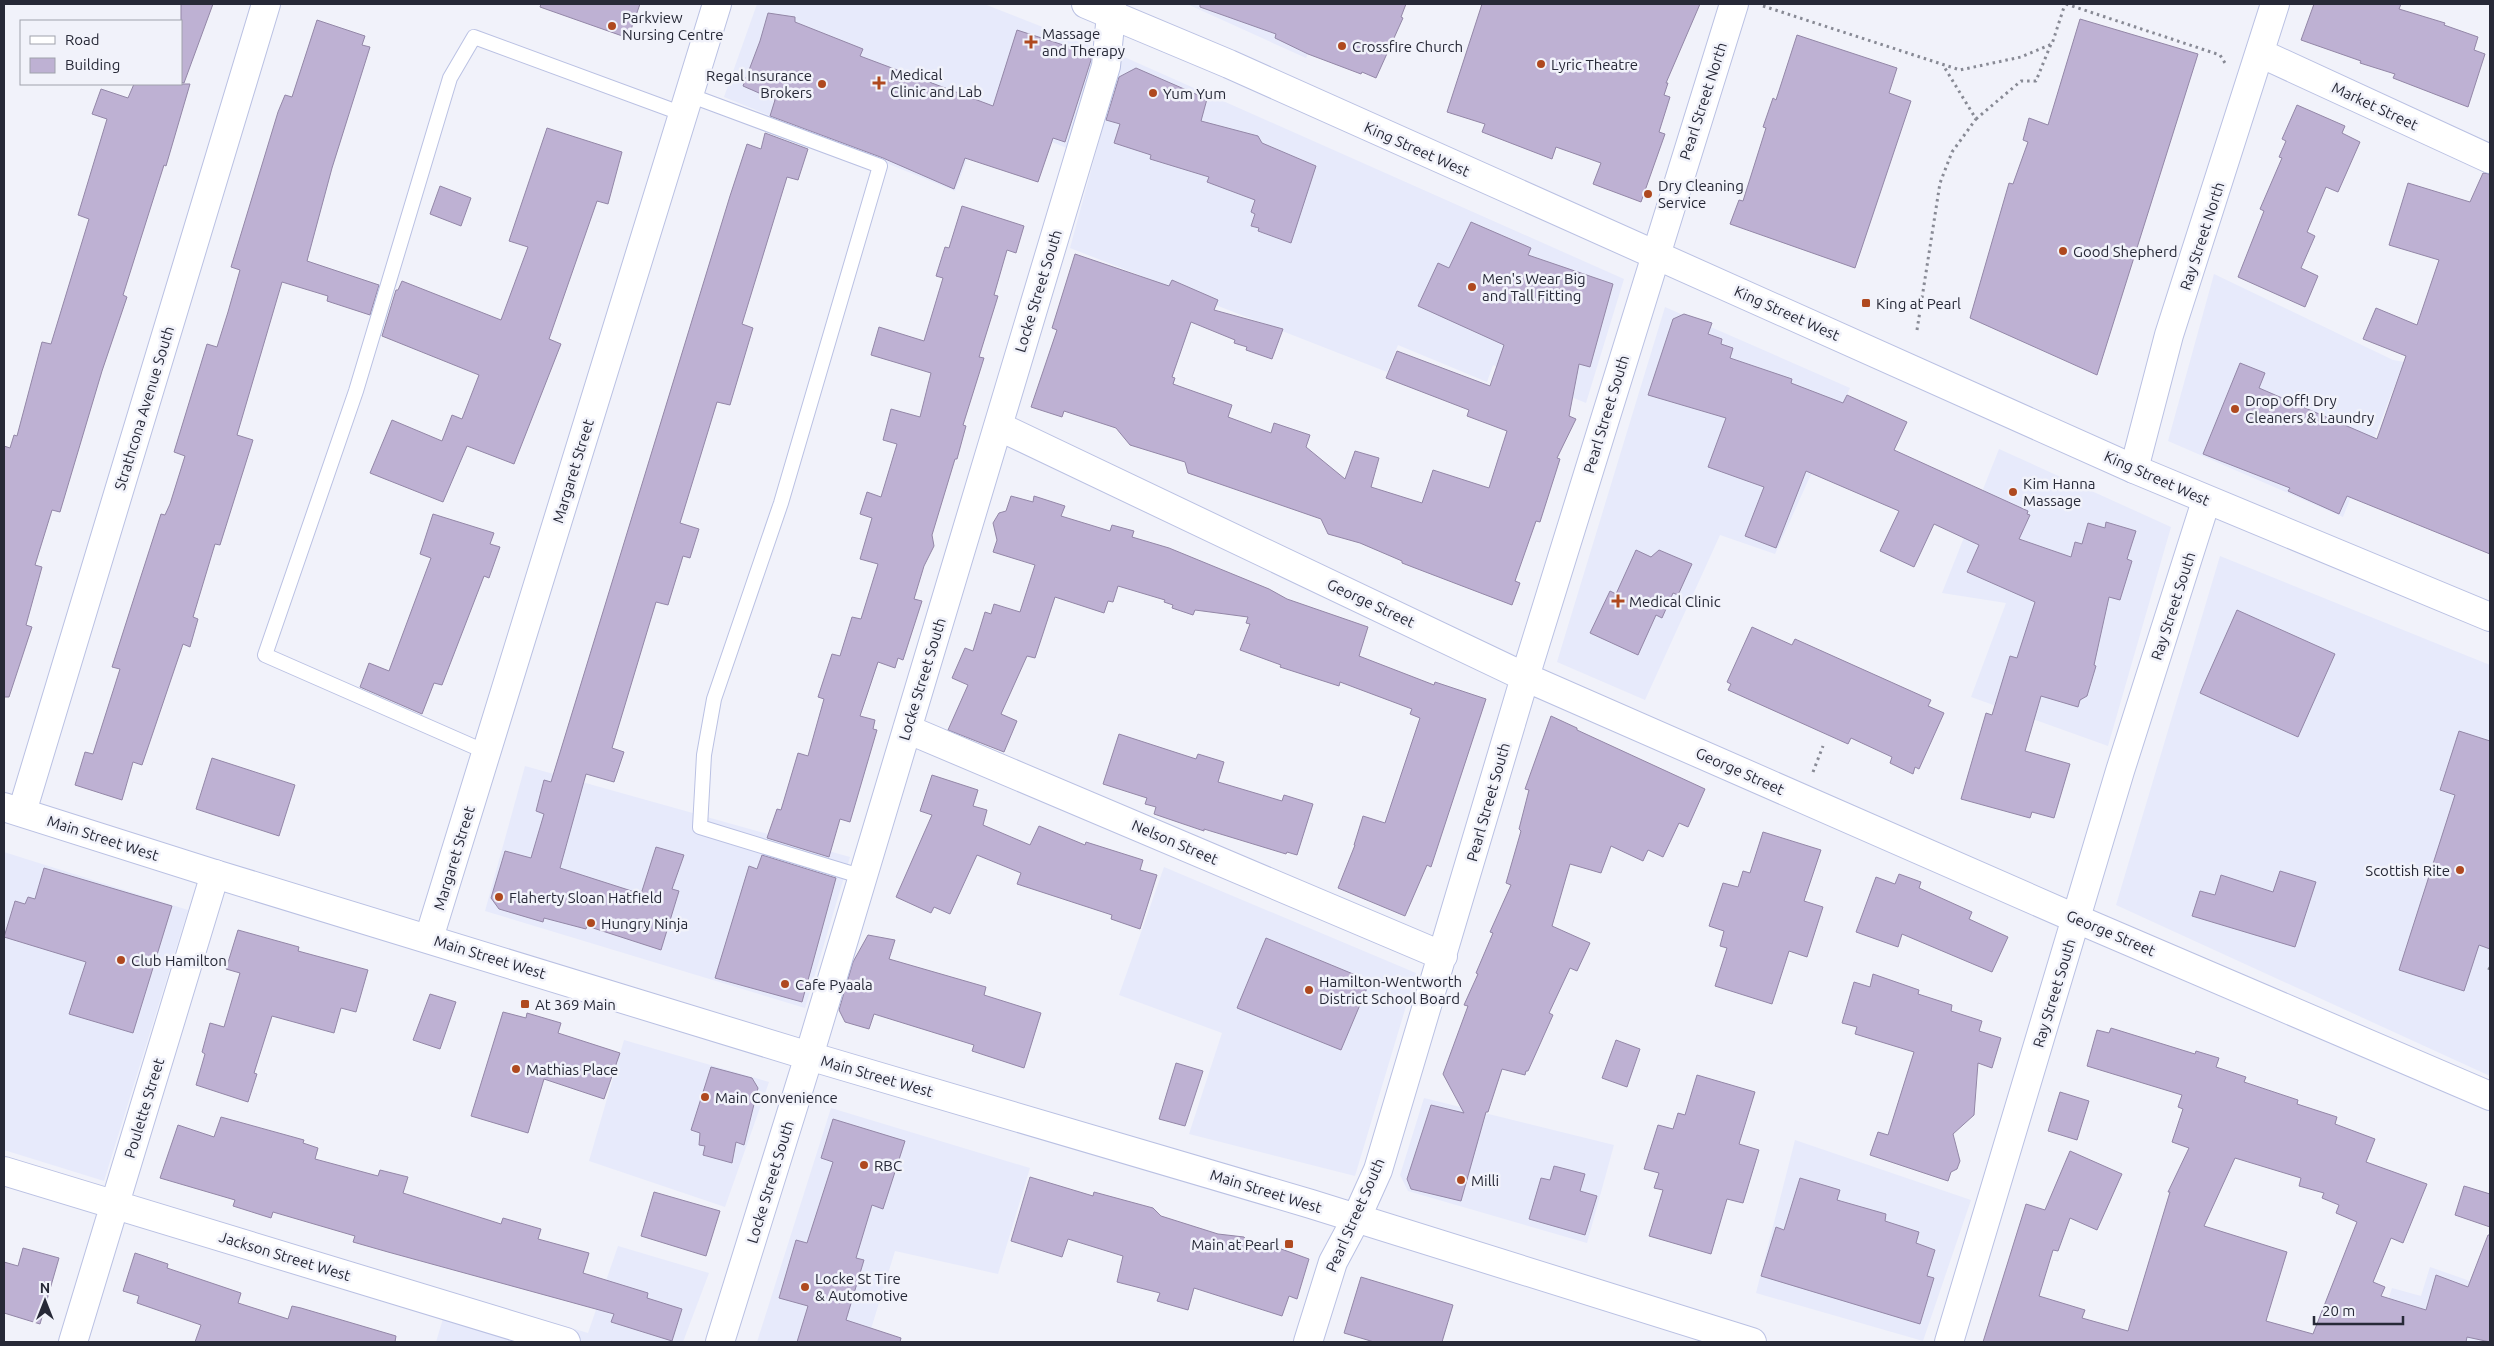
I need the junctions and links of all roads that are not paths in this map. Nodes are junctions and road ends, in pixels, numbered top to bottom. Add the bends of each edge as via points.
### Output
1 (266, 4) edge
2 (717, 4) edge
3 (1734, 4) edge
4 (2275, 4) edge
5 (1103, 7) edge
6 (2260, 53) junction
7 (686, 105) junction
8 (2490, 159) edge
9 (1654, 256) junction
10 (998, 426) junction
11 (2134, 469) junction
12 (2206, 500) junction
13 (2490, 617) edge
14 (1525, 676) junction
15 (907, 729) junction
16 (486, 752) junction
17 (13, 809) edge
18 (215, 874) junction
19 (863, 877) junction
20 (2077, 919) junction
21 (429, 938) junction
22 (1443, 956) junction
23 (809, 1056) junction
24 (2490, 1096) edge
25 (4, 1171) edge
26 (115, 1204) junction
27 (1356, 1219) junction
28 (73, 1342) edge
29 (566, 1342) edge
30 (720, 1342) edge
31 (1308, 1342) edge
32 (1752, 1342) edge
33 (1948, 1342) edge

1 - 17 street, Strathcona Avenue South
2 - 7 street, Margaret Street
3 - 9 street, Pearl Street North
4 - 6 street, Ray Street North
5 - 9 street, King Street West
5 - 10 street, Locke Street South via 1106,66
6 - 8 street, Market Street
6 - 11 street, Ray Street North via 2170,335
7 - 16 street, Margaret Street
7 - 16 lane via 474,37 450,78 356,391 266,655
7 - 19 lane via 880,166 781,504 714,699 704,755 700,827
9 - 11 street, King Street West via 1707,276
9 - 14 street, Pearl Street South
10 - 14 street, George Street
10 - 15 street, Locke Street South
11 - 12 street, King Street West
12 - 13 street, King Street West
12 - 20 street, Ray Street South
14 - 20 street, George Street
14 - 22 street, Pearl Street South
15 - 19 street, Locke Street South
15 - 22 street, Nelson Street
16 - 21 street, Margaret Street
17 - 18 street, Main Street West
18 - 21 street, Main Street West
18 - 26 street, Poulette Street
19 - 23 street, Locke Street South
20 - 24 street, George Street
20 - 33 street, Ray Street South
21 - 23 street, Main Street West
22 - 27 street, Pearl Street South via 1378,1170
23 - 27 street, Main Street West
23 - 30 street, Locke Street South
25 - 26 street, Jackson Street West
26 - 28 street, Poulette Street
26 - 29 street, Jackson Street West
27 - 31 street, Pearl Street South via 1333,1262
27 - 32 street, Main Street West

